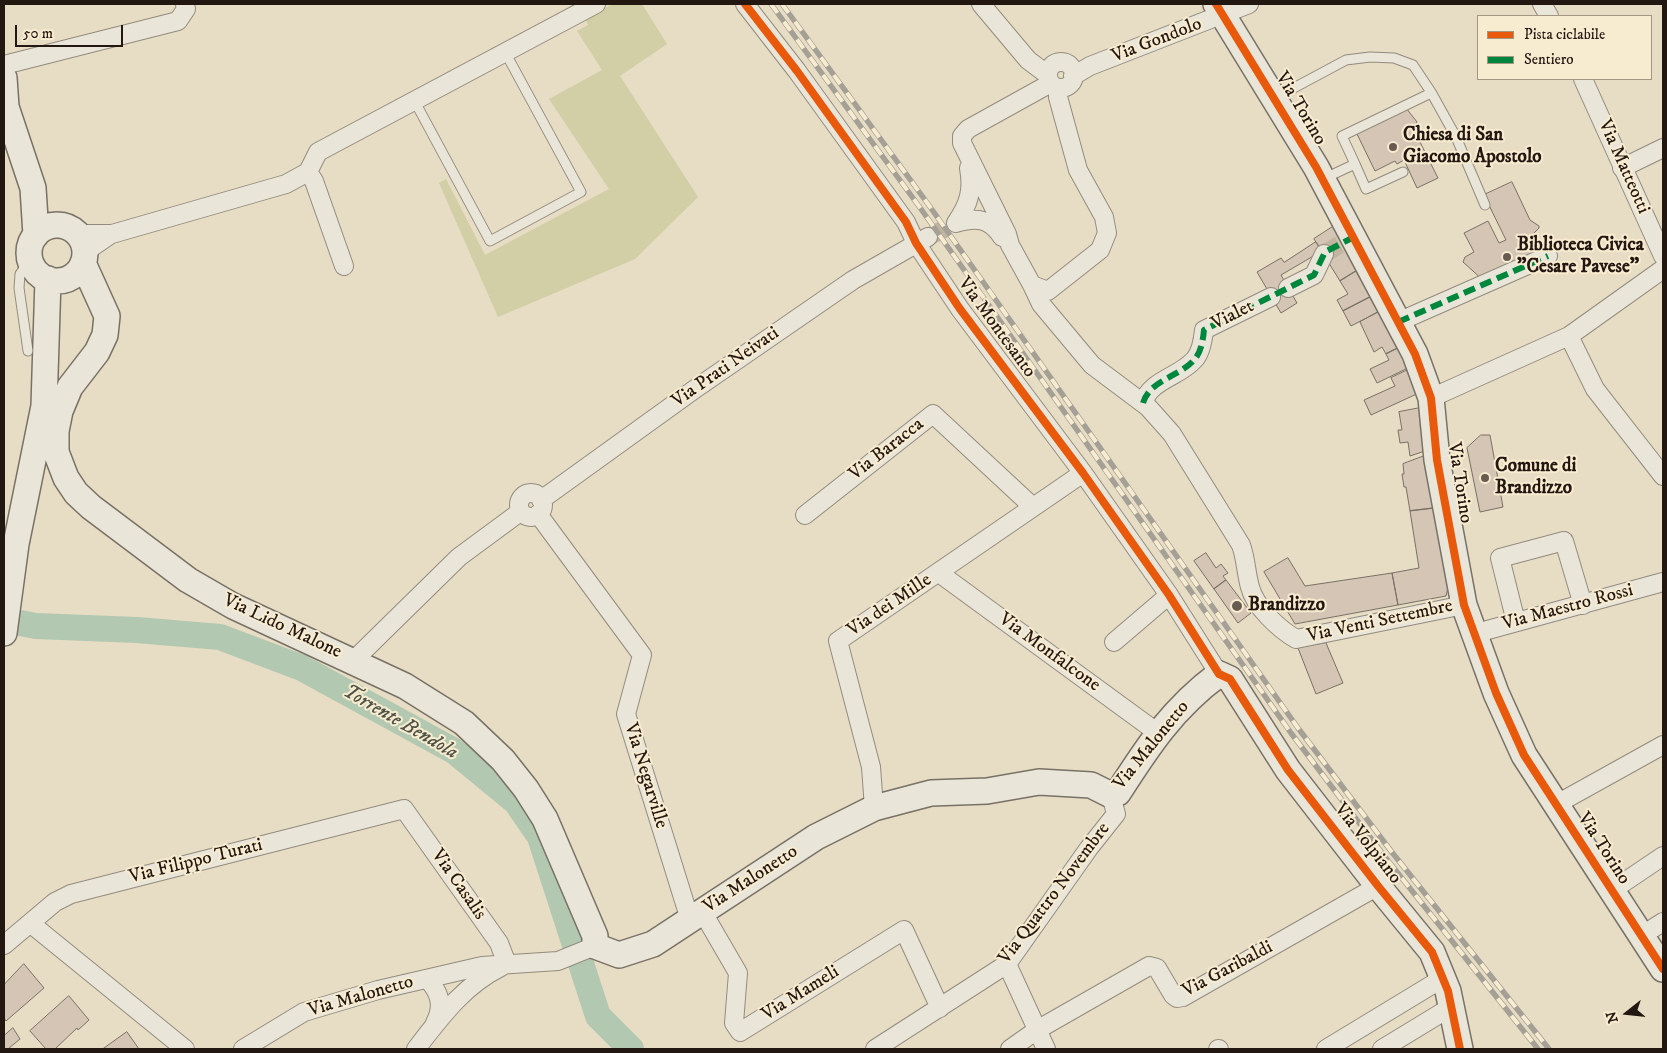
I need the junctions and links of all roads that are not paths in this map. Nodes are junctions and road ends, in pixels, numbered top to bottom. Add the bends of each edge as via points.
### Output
1 (185, 4) edge
2 (596, 4) edge
3 (745, 4) edge
4 (981, 4) edge
5 (1249, 4) edge
6 (1542, 4) edge
7 (1220, 10) edge
8 (1548, 15) edge
9 (505, 52) junction
10 (4, 65) edge
11 (1059, 75) junction
12 (4, 78) edge
13 (1583, 80) edge
14 (1432, 93) junction
15 (1274, 98) junction
16 (414, 100) junction
17 (1663, 148) edge
18 (968, 157) junction
19 (1355, 164) junction
20 (1622, 168) junction
21 (308, 172) junction
22 (1403, 172) dead end
23 (1323, 179) junction
24 (32, 188) junction
25 (1486, 205) dead end
26 (36, 235) junction
27 (922, 240) junction
28 (1010, 245) junction
29 (1324, 254) tunnel mouth
30 (70, 255) junction
31 (1548, 256) dead end
32 (1663, 256) edge
33 (30, 260) junction
34 (344, 266) dead end
35 (1663, 269) edge
36 (1288, 288) dead end
37 (1042, 295) junction
38 (1271, 297) dead end
39 (1398, 322) junction
40 (1569, 336) junction
41 (28, 351) dead end
42 (1431, 398) junction
43 (1143, 403) junction
44 (1083, 473) junction
45 (1663, 476) edge
46 (540, 507) junction
47 (1033, 507) junction
48 (805, 516) dead end
49 (939, 573) junction
50 (1663, 582) edge
51 (1169, 595) junction
52 (1464, 605) junction
53 (1583, 605) junction
54 (1516, 622) junction
55 (4, 633) edge
56 (1473, 634) junction
57 (1114, 642) dead end
58 (353, 661) junction
59 (1219, 674) junction
60 (1158, 733) junction
61 (1663, 745) edge
62 (1111, 795) junction
63 (1555, 805) junction
64 (874, 808) junction
65 (404, 809) joint
66 (1663, 856) edge
67 (1378, 886) junction
68 (1611, 891) junction
69 (696, 915) junction
70 (1663, 922) edge
71 (30, 923) junction
72 (1641, 936) junction
73 (4, 945) edge
74 (591, 947) junction
75 (507, 964) junction
76 (1007, 964) junction
77 (1663, 968) edge
78 (427, 978) junction
79 (1443, 978) junction
80 (1451, 1007) junction
81 (940, 1008) junction
82 (431, 1030) junction
83 (1037, 1030) junction
84 (185, 1049) edge
85 (243, 1049) edge
86 (416, 1049) edge
87 (875, 1049) edge
88 (1010, 1049) edge
89 (1046, 1049) edge
90 (1326, 1049) edge
91 (1382, 1049) edge
92 (1460, 1049) edge

1 - 10 street via 186,9 178,21
2 - 9 street
3 - 27 street, Via Montesanto
4 - 11 street, Via Gondolo via 1028,60
5 - 7 street, Via Gondolo
6 - 8 street
7 - 11 street, Via Gondolo via 1090,66
7 - 15 street, Via Torino
9 - 16 street
9 - 16 lane via 581,192 490,241
11 - 18 street via 968,129 962,136
11 - 37 street via 1058,97 1078,170 1104,217 1107,233 1100,250
12 - 24 street via 6,107
13 - 20 street, Via Matteotti
14 - 15 lane via 1413,65 1394,58 1370,57 1346,60
14 - 19 lane via 1342,136
14 - 25 lane via 1456,136
15 - 23 street, Via Torino
16 - 21 street via 318,152
17 - 20 street
18 - 28 street
18 - 28 street via 970,198 956,223 974,218 990,222
19 - 22 lane via 1366,189
19 - 23 lane
20 - 32 street, Via Matteotti
21 - 30 street via 286,184 112,234
21 - 34 street
23 - 39 street, Via Torino via 1348,240
24 - 26 street
24 - 30 street
26 - 30 street via 42,230
26 - 33 street via 31,243
27 - 44 street, Via Montesanto via 960,309
27 - 46 street, Via Prati Neivati via 853,280 742,356
28 - 37 street
29 - 36 street via 1314,275
30 - 33 street via 34,268
30 - 55 street via 16,544
30 - 58 street, Via Lido Malone via 107,316 105,335 97,352 70,388 56,431 56,452 76,493 188,580 233,606
31 - 39 street
33 - 41 lane via 20,274 19,288
35 - 40 street
37 - 43 street via 1075,348 1092,365
38 - 43 street, Vialet via 1204,330 1203,342 1194,360 1146,392
39 - 42 street, Via Torino via 1415,354
40 - 42 street
40 - 45 street via 1595,389
42 - 52 street, Via Torino via 1437,460
43 - 52 street, Via Venti Settembre via 1172,434 1232,529 1246,559 1250,590 1280,629 1296,639
44 - 47 street, Via dei Mille
44 - 51 street, Via Montesanto
46 - 58 street via 531,517 520,512 459,558
46 - 69 street, Via Negarville via 642,655 626,714
47 - 48 street, Via Baracca via 933,414
47 - 49 street, Via dei Mille
49 - 60 street, Via Monfalcone
49 - 64 street, Via dei Mille via 838,641 871,767
50 - 53 street, Via Maestro Rossi
51 - 57 street
51 - 59 street, Via Montesanto
52 - 56 street, Via Torino
53 - 54 street, Via Maestro Rossi
53 - 54 street via 1564,540 1500,558
54 - 56 street, Via Maestro Rossi
56 - 63 street, Via Torino via 1524,755
58 - 74 street, Via Lido Malone via 405,686 464,723 526,788 545,819 596,936
59 - 60 street, Via Malonetto via 1179,708
59 - 67 street, Via Volpiano via 1230,679 1288,770
60 - 62 street, Via Malonetto via 1118,793
61 - 63 street
62 - 64 street, Via Malonetto via 1091,785 1039,782 987,791 931,793
62 - 76 street, Via Quattro Novembre via 1116,814
63 - 68 street, Via Torino
64 - 69 street, Via Malonetto via 816,837
65 - 71 street, Via Filippo Turati via 71,894 55,902
65 - 75 street, Via Casalis via 499,944
66 - 68 street
67 - 79 street, Via Volpiano via 1432,952
67 - 83 street, Via Garibaldi via 1183,997 1173,995 1157,968 1149,966
68 - 72 street, Via Torino
69 - 74 street, Via Malonetto via 653,944 619,955
69 - 81 street, Via Mameli via 738,973 734,1024 740,1032 904,930
70 - 72 street
71 - 73 street, Via Filippo Turati
71 - 84 street
72 - 77 street, Via Torino
74 - 75 street, Via Malonetto via 558,961
75 - 78 street, Via Malonetto
75 - 82 street via 476,982
76 - 81 street, Via Quattro Novembre
76 - 83 street
78 - 82 street via 436,988 441,1004
78 - 85 street, Via Malonetto via 304,1012
79 - 80 street, Via Volpiano
79 - 90 street
80 - 91 street
80 - 92 street, Via Volpiano
81 - 87 street, Via Quattro Novembre
82 - 86 street
83 - 88 street, Via Garibaldi
83 - 89 street

